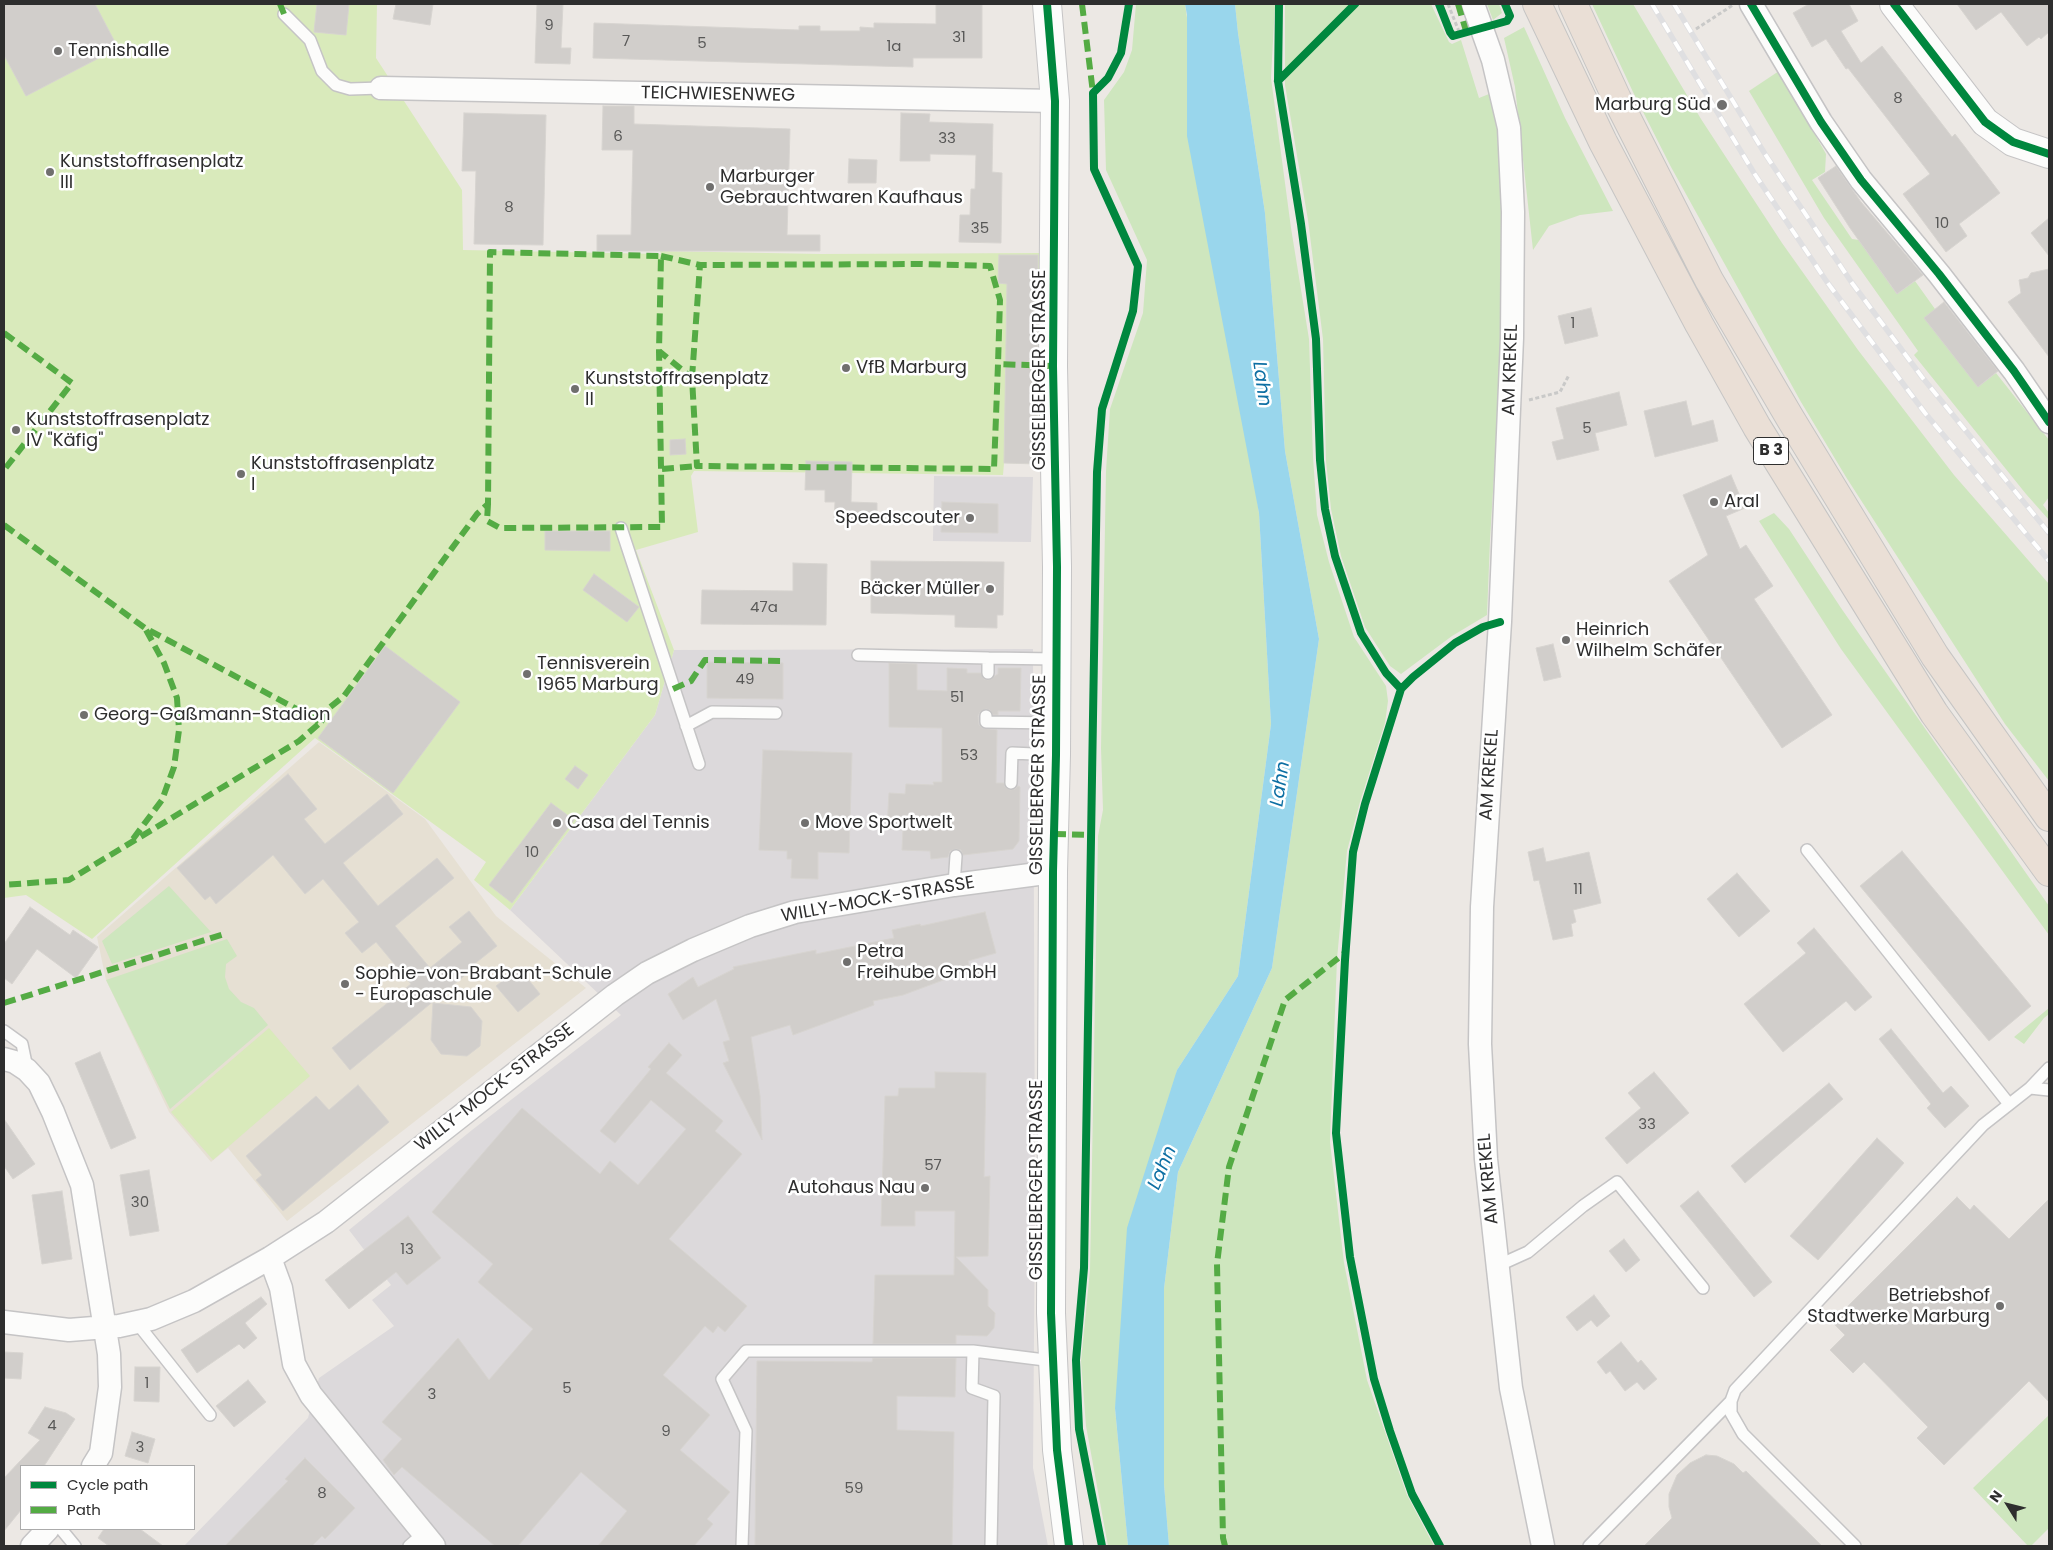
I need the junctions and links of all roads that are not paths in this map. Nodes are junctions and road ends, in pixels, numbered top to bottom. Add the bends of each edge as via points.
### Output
1 (1047, 4) edge
2 (1474, 4) edge
3 (1537, 4) edge
4 (1573, 4) edge
5 (1751, 4) edge
6 (1894, 4) edge
7 (284, 14) dead end
8 (381, 88) joint
9 (1055, 102) junction
10 (2049, 154) edge
11 (2049, 422) edge
12 (621, 528) dead end
13 (858, 655) dead end
14 (988, 658) junction
15 (1056, 659) junction
16 (988, 673) dead end
17 (776, 713) dead end
18 (986, 716) dead end
19 (1056, 723) junction
20 (686, 726) junction
21 (1056, 755) junction
22 (699, 764) dead end
23 (1011, 783) dead end
24 (2049, 817) edge
25 (1807, 850) dead end
26 (956, 856) dead end
27 (1053, 872) junction
28 (2049, 872) edge
29 (954, 885) junction
30 (4, 1031) edge
31 (13, 1060) edge
32 (2049, 1068) edge
33 (2030, 1088) junction
34 (2049, 1090) edge
35 (2009, 1104) junction
36 (270, 1258) junction
37 (1497, 1266) junction
38 (1703, 1288) dead end
39 (4, 1322) edge
40 (137, 1322) junction
41 (105, 1328) junction
42 (974, 1351) junction
43 (1053, 1361) junction
44 (1731, 1401) junction
45 (210, 1415) dead end
46 (94, 1465) edge
47 (47, 1530) edge
48 (62, 1530) edge
49 (422, 1542) edge
50 (32, 1546) edge
51 (75, 1546) edge
52 (742, 1546) edge
53 (991, 1546) edge
54 (1069, 1546) edge
55 (1543, 1546) edge
56 (1589, 1546) edge
57 (1855, 1546) edge

1 - 9 main road, GISSELBERGER STRASSE
2 - 37 street, AM KREKEL via 1509,128 1512,212 1510,400 1482,907 1480,1015 1486,1159
3 - 28 highway, B 3 via 1603,142 1694,316 1757,427 1934,713
4 - 24 highway, B 3 via 1617,99 1709,280 1935,656
5 - 11 street via 1821,122 1861,180 2014,370
6 - 10 main road via 1985,122 2013,142
7 - 8 lane via 310,40 322,71 336,85 350,89
8 - 9 street, TEICHWIESENWEG
9 - 15 main road, GISSELBERGER STRASSE
12 - 20 lane
13 - 14 lane
14 - 15 lane
14 - 16 lane
15 - 19 main road, GISSELBERGER STRASSE
17 - 20 lane via 712,712
18 - 19 lane via 986,722
19 - 21 main road, GISSELBERGER STRASSE
20 - 22 lane
21 - 23 lane via 1012,753
21 - 27 main road, GISSELBERGER STRASSE
25 - 35 lane
26 - 29 lane
27 - 29 street, WILLY-MOCK-STRASSE
27 - 43 main road, GISSELBERGER STRASSE
29 - 36 street, WILLY-MOCK-STRASSE via 795,912 701,946 647,973 592,1012 326,1222
30 - 31 lane via 22,1044
31 - 41 street via 39,1083 82,1185
32 - 33 lane
33 - 34 lane
33 - 35 lane
35 - 44 lane via 1983,1125 1745,1377
36 - 40 street, WILLY-MOCK-STRASSE via 194,1301
36 - 49 street via 281,1288 294,1364 311,1395
37 - 38 lane via 1528,1252 1617,1182
37 - 55 street, AM KREKEL via 1511,1388
39 - 41 street, WILLY-MOCK-STRASSE via 68,1330
40 - 41 street, WILLY-MOCK-STRASSE
40 - 45 lane
41 - 46 street via 110,1387 101,1453
42 - 43 lane
42 - 52 lane via 746,1351 722,1379 746,1431
42 - 53 lane via 972,1388 994,1396
43 - 54 main road, GISSELBERGER STRASSE via 1057,1450
44 - 56 lane
44 - 57 lane via 1731,1413 1743,1434
47 - 50 street
48 - 51 lane

